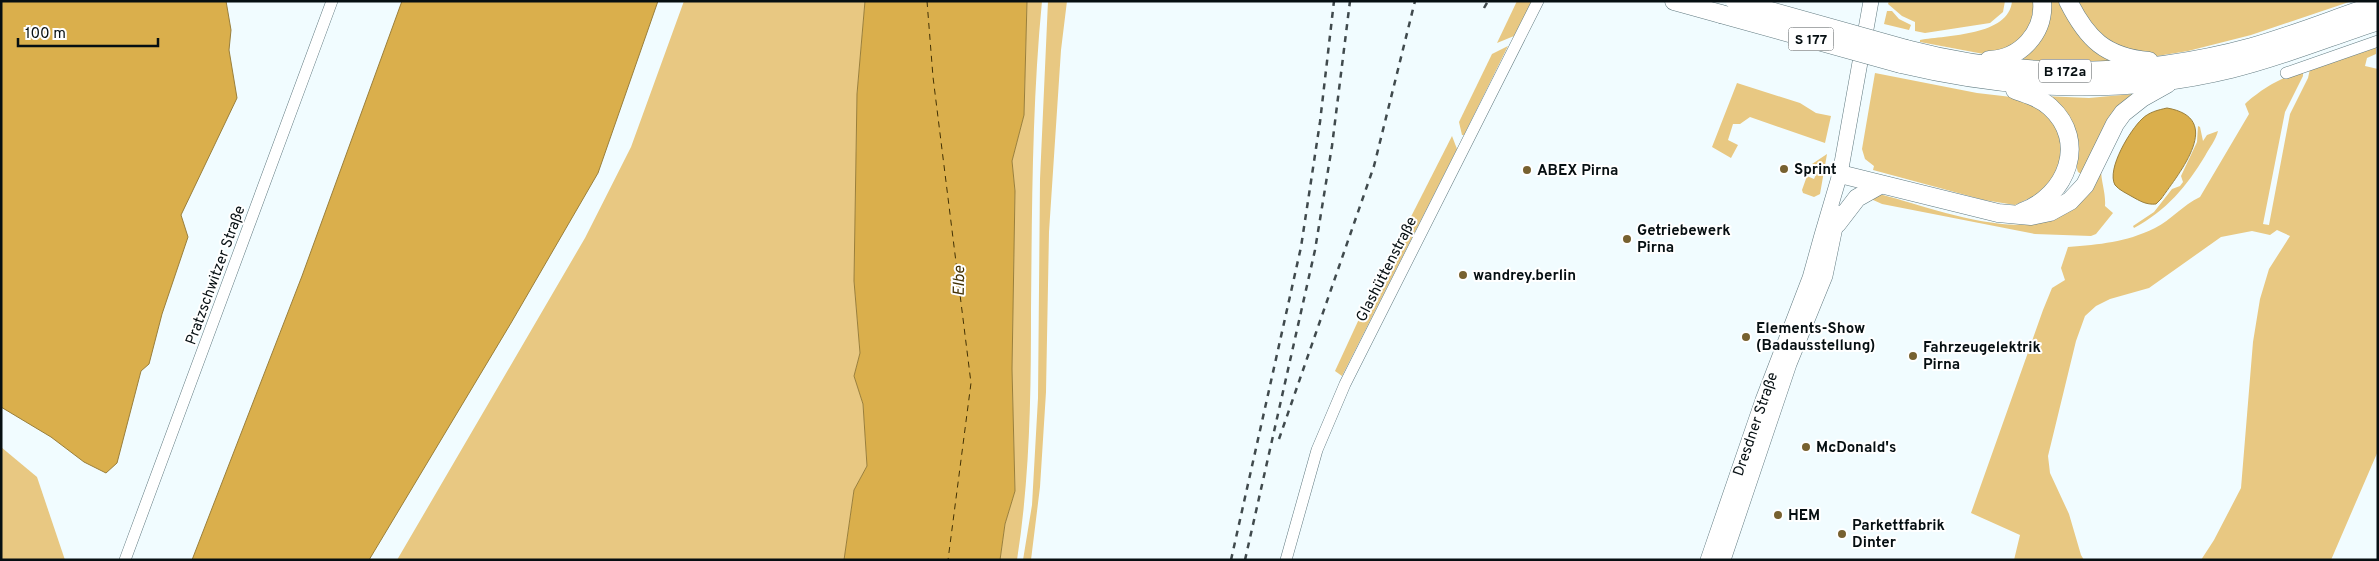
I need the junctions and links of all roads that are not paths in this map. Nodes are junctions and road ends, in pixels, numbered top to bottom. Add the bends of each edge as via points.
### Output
1 (1538, 1) edge
2 (1674, 1) edge
3 (1735, 1) edge
4 (1871, 1) edge
5 (2042, 1) edge
6 (2068, 1) edge
7 (328, 2) edge
8 (2378, 4) edge
9 (2378, 21) edge
10 (2378, 41) edge
11 (1904, 56) junction
12 (1943, 58) junction
13 (2187, 62) junction
14 (2286, 73) dead end
15 (2174, 80) junction
16 (1993, 82) junction
17 (1840, 174) junction
18 (1880, 185) junction
19 (2010, 214) junction
20 (1834, 219) junction
21 (125, 560) edge
22 (1286, 560) edge
23 (1708, 560) edge
24 (1723, 560) edge

1 - 22 street, Glashüttenstraße via 1345,384 1317,450
2 - 11 highway, S 177, bridge
3 - 11 highway, S 177, bridge
4 - 17 main road, Dresdner Straße
5 - 12 highway via 2038,30 2028,43 2010,56 1990,60
6 - 13 highway via 2089,35 2108,50 2129,58
7 - 21 street, Pratzschwitzer Straße
8 - 13 highway, B 172a via 2251,47
9 - 15 highway, B 172a via 2256,62
10 - 14 street
11 - 12 highway, B 172a
11 - 16 highway, B 172a
12 - 13 highway, B 172a via 2032,71 2107,72
15 - 16 highway, B 172a via 2102,87
15 - 19 highway via 2123,113 2092,175 2070,201 2044,214
16 - 19 highway via 2048,105 2062,122 2069,141 2068,166 2057,188 2040,204
17 - 18 highway
17 - 20 main road, Dresdner Straße
18 - 19 highway
18 - 20 highway via 1857,198
20 - 23 main road, Dresdner Straße via 1763,400
20 - 24 main road, Dresdner Straße via 1825,276 1789,364

